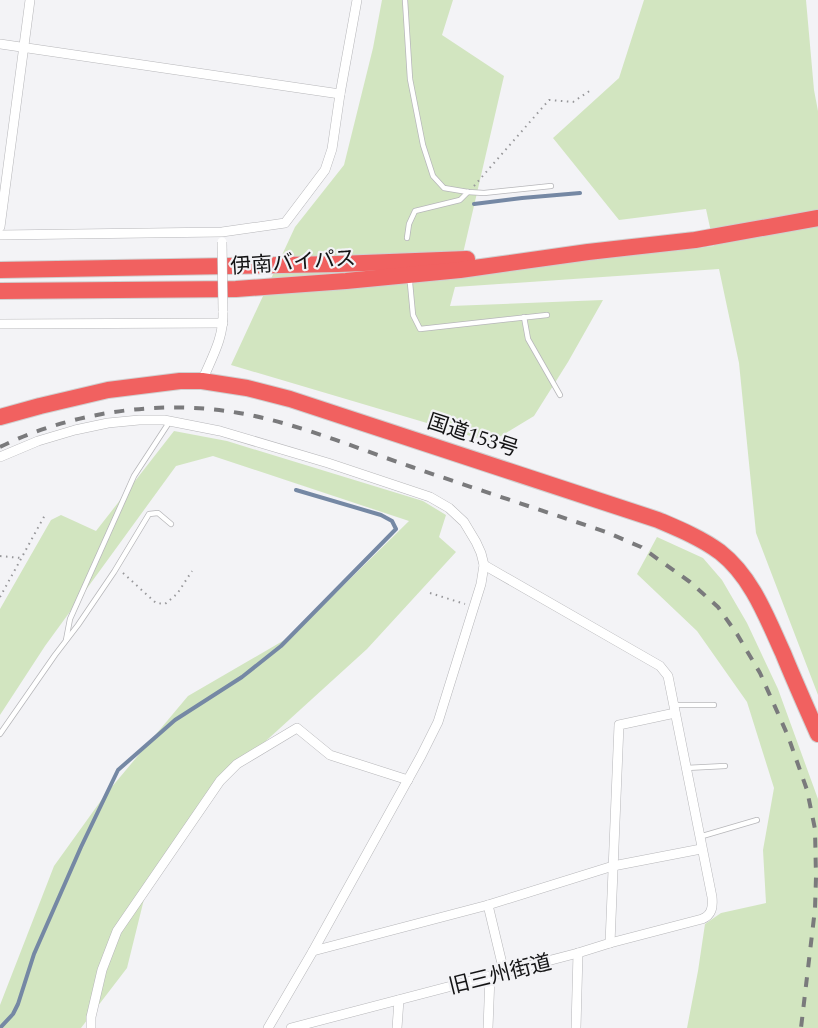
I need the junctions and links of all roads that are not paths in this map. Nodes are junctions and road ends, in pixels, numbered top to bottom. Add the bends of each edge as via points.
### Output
1 (30, 0) edge
2 (357, 0) edge
3 (405, 0) edge
4 (0, 44) edge
5 (23, 47) junction
6 (340, 94) junction
7 (551, 186) dead end
8 (468, 192) junction
9 (818, 218) edge
10 (0, 227) edge
11 (222, 232) junction
12 (0, 235) edge
13 (407, 238) dead end
14 (588, 252) junction
15 (0, 270) edge
16 (410, 283) dead end
17 (0, 291) edge
18 (547, 315) dead end
19 (524, 317) junction
20 (223, 323) junction
21 (0, 324) edge
22 (202, 381) junction
23 (560, 395) dead end
24 (0, 417) edge
25 (170, 421) junction
26 (0, 457) edge
27 (171, 524) dead end
28 (484, 564) junction
29 (66, 641) junction
30 (714, 705) dead end
31 (675, 709) junction
32 (0, 734) edge
33 (818, 734) edge
34 (725, 766) dead end
35 (686, 768) junction
36 (408, 780) junction
37 (757, 820) dead end
38 (699, 837) junction
39 (701, 849) junction
40 (613, 866) junction
41 (488, 905) junction
42 (610, 943) junction
43 (313, 951) junction
44 (578, 953) junction
45 (504, 972) junction
46 (490, 976) junction
47 (399, 999) junction
48 (303, 1027) edge
49 (91, 1028) edge
50 (268, 1028) edge
51 (291, 1028) edge
52 (397, 1028) edge
53 (488, 1028) edge
54 (576, 1028) edge

1 - 5 street
2 - 6 street
3 - 8 lane via 410,79 433,176 444,188
4 - 5 street
5 - 6 street
5 - 10 street
6 - 11 street via 325,170 285,223
7 - 8 lane
8 - 13 lane via 460,200 415,211
9 - 14 highway, 伊南バイパス via 695,240
11 - 12 street
11 - 20 street, bridge
14 - 15 highway, 伊南バイパス via 338,264
14 - 17 highway, 伊南バイパス via 460,270 236,289
16 - 19 lane via 413,315 420,329
18 - 19 lane
19 - 23 lane via 528,339
20 - 21 street
20 - 22 street
22 - 24 highway, 国道153号 via 108,390
22 - 33 highway, 国道153号 via 290,399 607,502 701,540 721,553 751,587
25 - 26 street via 108,423 38,441
25 - 28 street via 220,431 430,497 464,522
25 - 29 lane via 134,476 70,618
27 - 29 lane via 158,513 149,514
28 - 31 street via 660,666 668,676
28 - 36 street via 438,722
29 - 32 lane
30 - 31 lane
31 - 35 street
31 - 40 street via 619,725
34 - 35 lane
35 - 38 street
36 - 43 street
36 - 49 street via 330,755 297,728 237,764 220,781 117,931 102,970
37 - 38 lane
38 - 39 street
39 - 40 street
39 - 42 street, 旧三州街道 via 713,905 707,917
40 - 41 street
40 - 42 street
41 - 43 street
41 - 45 street
42 - 44 street, 旧三州街道
43 - 50 street
44 - 45 street, 旧三州街道
44 - 54 street
45 - 46 street, 旧三州街道
46 - 47 street, 旧三州街道
46 - 53 street
47 - 48 street, 旧三州街道
47 - 52 street
48 - 51 street, 旧三州街道

